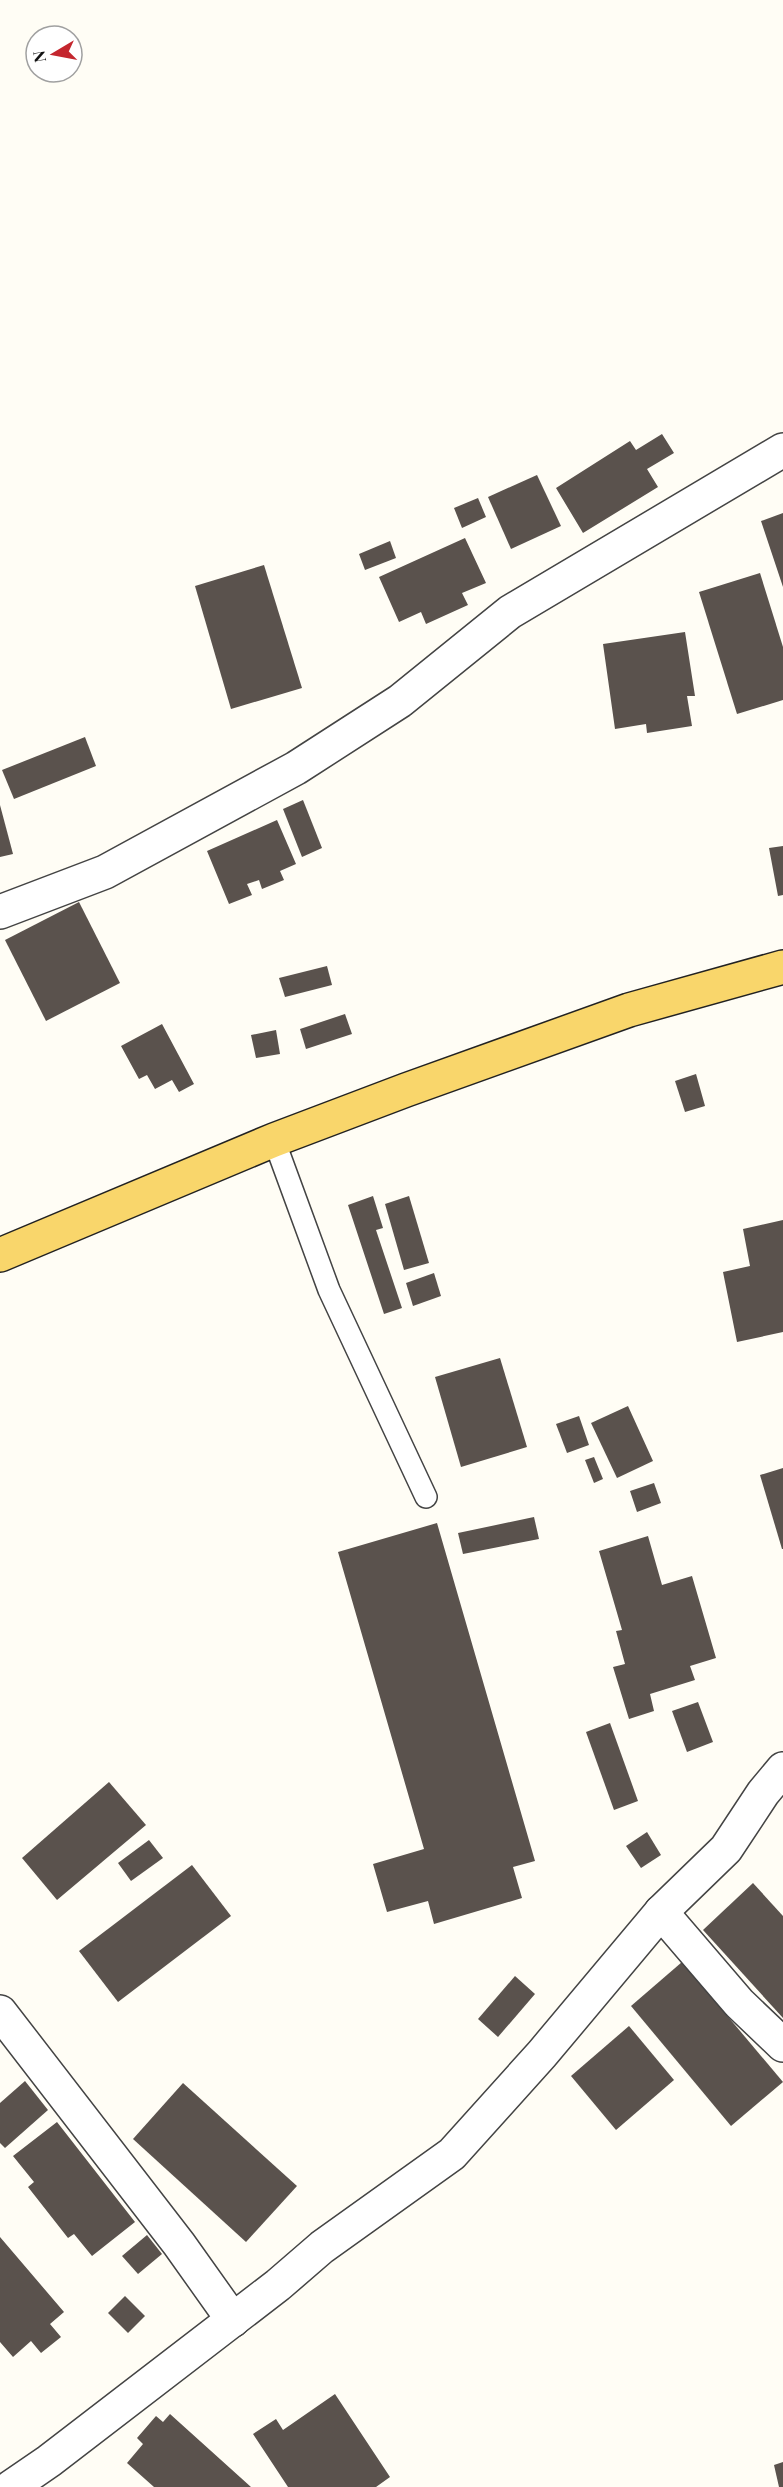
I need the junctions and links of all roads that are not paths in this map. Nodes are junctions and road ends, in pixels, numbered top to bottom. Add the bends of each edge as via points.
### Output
1 (783, 450) edge
2 (0, 912) edge
3 (783, 967) edge
4 (274, 1140) junction
5 (0, 1255) edge
6 (426, 1497) dead end
7 (783, 1769) edge
8 (661, 1912) junction
9 (0, 2012) edge
10 (783, 2045) edge
11 (233, 2320) junction
12 (11, 2487) edge

1 - 2 street via 510,612 400,701 296,768 105,872
3 - 4 main road via 629,1010
4 - 5 main road
4 - 6 lane via 329,1290
7 - 8 street via 726,1849
8 - 10 street via 739,2003
8 - 11 street via 452,2154 321,2247
9 - 11 street
11 - 12 street

